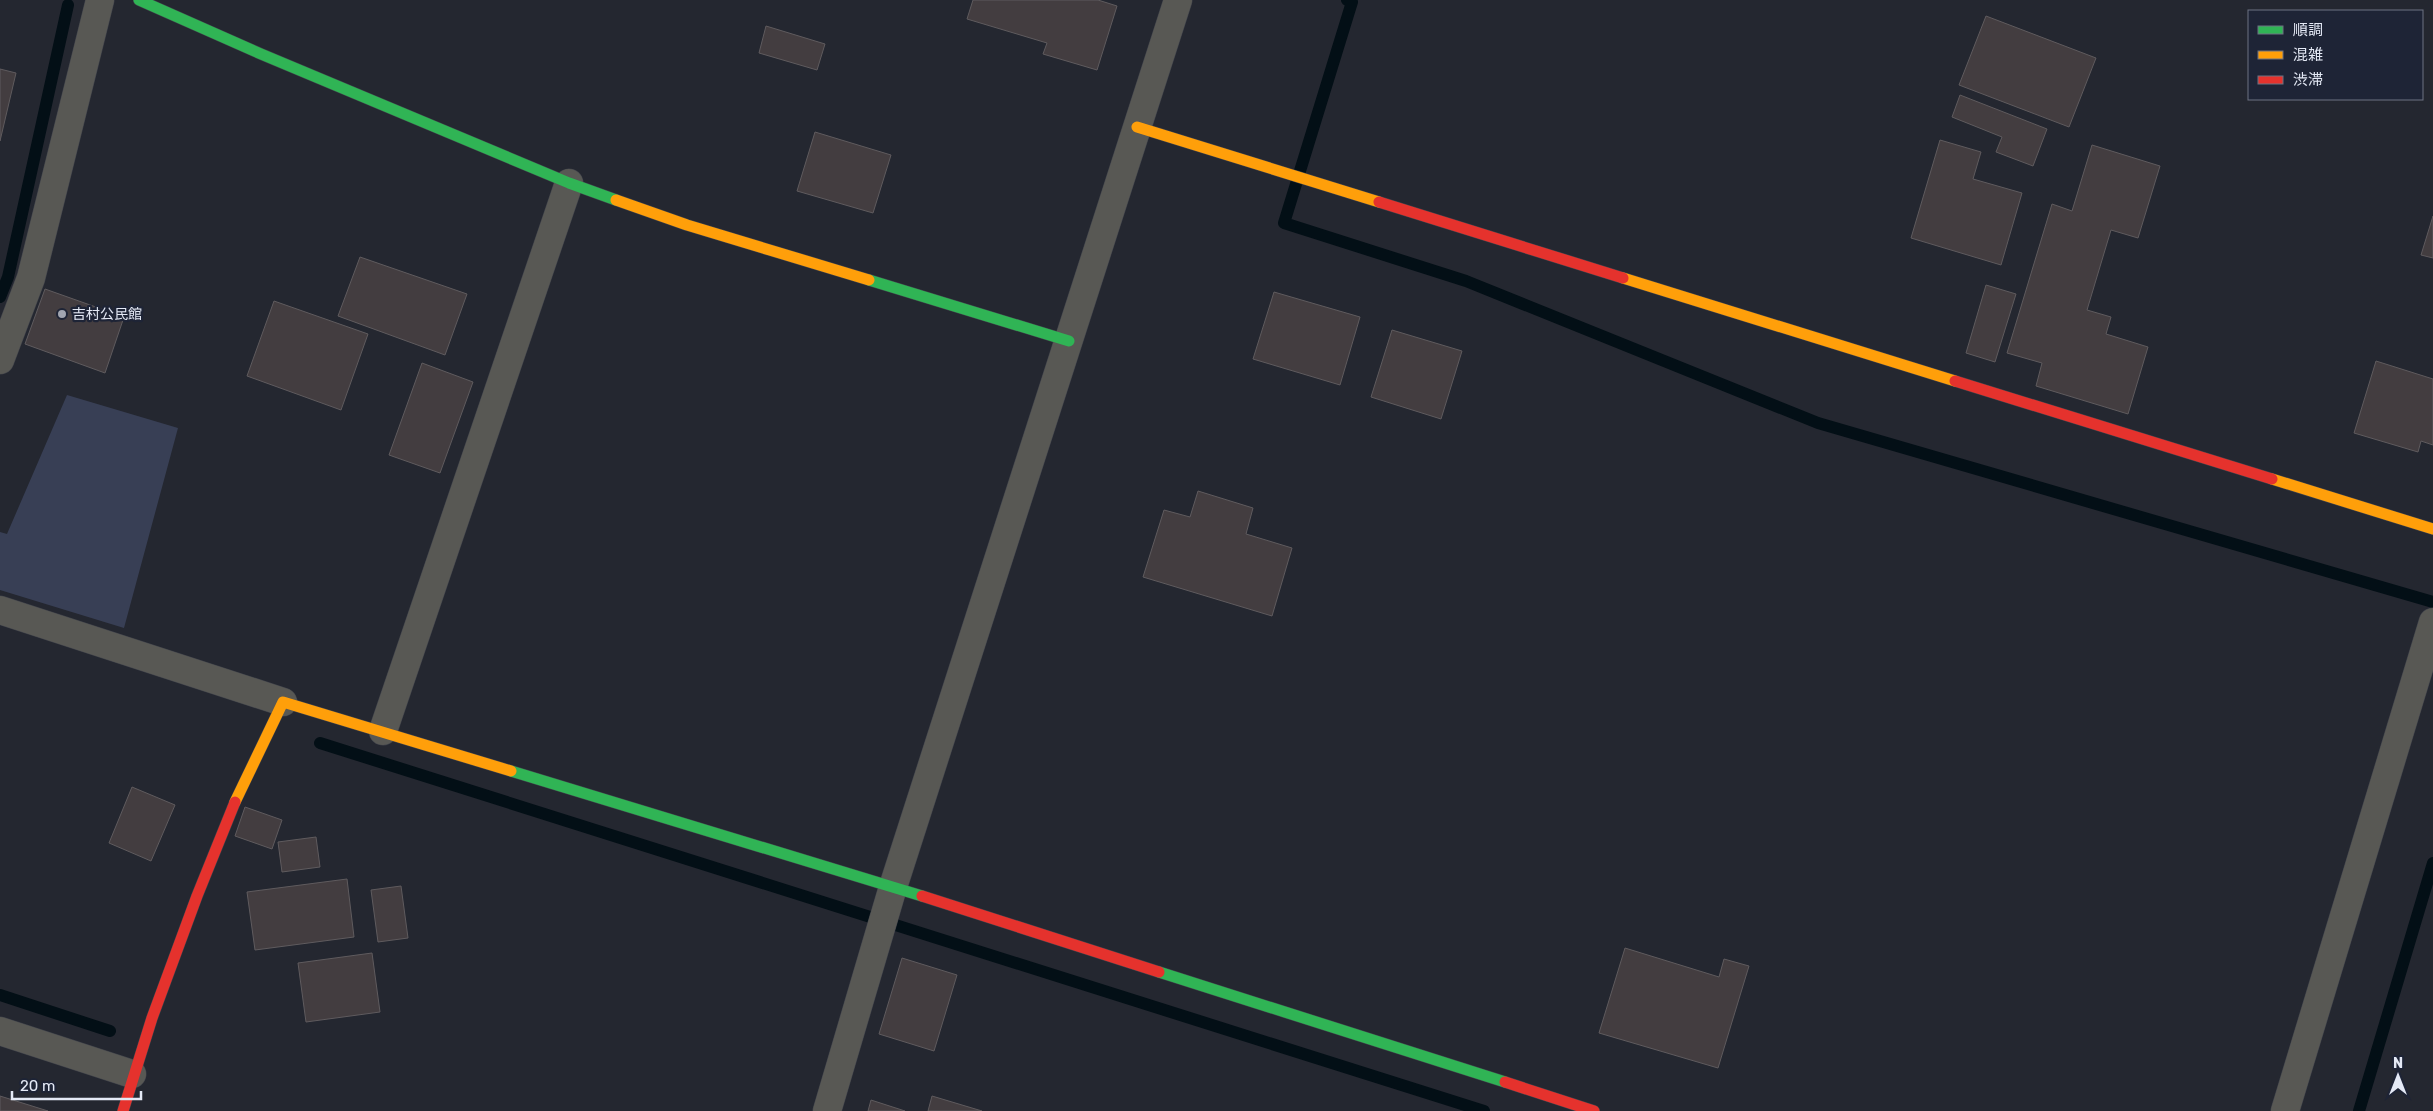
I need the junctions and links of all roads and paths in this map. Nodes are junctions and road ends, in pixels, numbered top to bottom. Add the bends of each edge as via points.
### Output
1 (100, 0) edge
2 (139, 0) edge
3 (1178, 0) edge
4 (1137, 127) junction
5 (569, 183) junction
6 (1069, 341) junction
7 (0, 360) edge
8 (2433, 529) edge
9 (0, 610) edge
10 (2433, 622) edge
11 (283, 702) junction
12 (383, 731) junction
13 (892, 895) junction
14 (0, 1031) edge
15 (132, 1074) junction
16 (123, 1111) edge
17 (827, 1111) edge
18 (1594, 1111) edge
19 (2285, 1111) edge

1 - 7 street via 31,278
2 - 5 street
3 - 4 street
4 - 6 street
4 - 8 street
5 - 6 street via 687,225
5 - 12 street
6 - 13 street
9 - 11 street
10 - 19 street
11 - 12 street
11 - 15 street via 209,861
12 - 13 street
13 - 17 street
13 - 18 street
14 - 15 street
15 - 16 street

